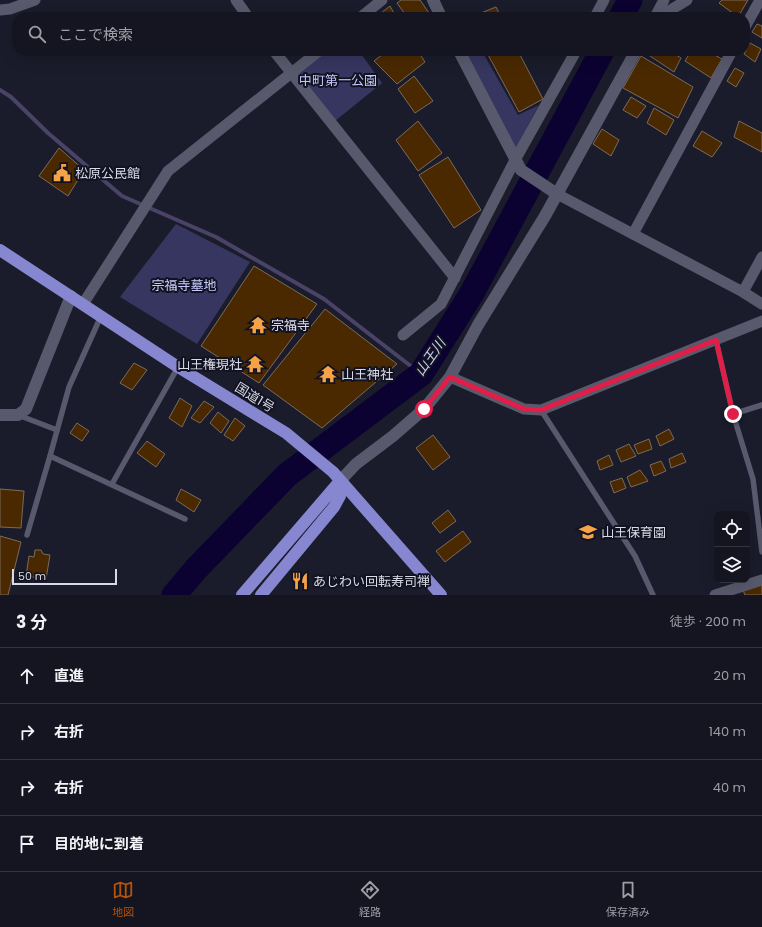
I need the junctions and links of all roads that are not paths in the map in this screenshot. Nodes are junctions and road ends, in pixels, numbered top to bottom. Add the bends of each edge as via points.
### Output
1 (35, 0) edge
2 (236, 0) edge
3 (382, 0) edge
4 (433, 0) edge
5 (604, 0) edge
6 (664, 0) edge
7 (688, 0) edge
8 (760, 0) edge
9 (0, 10) edge
10 (244, 12) edge
11 (367, 12) edge
12 (439, 12) edge
13 (598, 12) edge
14 (658, 12) edge
15 (668, 12) edge
16 (750, 18) edge
17 (278, 56) edge
18 (313, 56) edge
19 (462, 56) edge
20 (573, 56) edge
21 (633, 56) edge
22 (729, 56) edge
23 (291, 74) junction
24 (518, 165) junction
25 (557, 194) junction
26 (633, 234) junction
27 (0, 250) edge
28 (762, 257) edge
29 (455, 278) junction
30 (743, 292) junction
31 (71, 296) junction
32 (83, 304) junction
33 (762, 304) edge
34 (101, 316) junction
35 (762, 321) edge
36 (403, 334) dead end
37 (716, 340) junction
38 (178, 367) junction
39 (450, 377) junction
40 (762, 405) edge
41 (541, 410) junction
42 (733, 414) junction
43 (0, 415) edge
44 (18, 415) junction
45 (57, 430) junction
46 (50, 456) junction
47 (337, 477) junction
48 (112, 484) junction
49 (185, 519) dead end
50 (27, 535) dead end
51 (762, 552) edge
52 (762, 580) edge
53 (242, 595) edge
54 (261, 595) edge
55 (441, 595) edge
56 (653, 595) edge
57 (715, 595) edge

1 - 9 street
2 - 10 street
3 - 11 street
4 - 12 street
5 - 13 street
6 - 14 street
7 - 15 street
8 - 16 street
17 - 23 street
18 - 23 street
19 - 24 street
20 - 24 street
21 - 25 street
22 - 26 street
23 - 29 street
23 - 32 street via 168,170
24 - 25 street
24 - 29 street
25 - 26 street
25 - 39 street via 478,325
26 - 30 street
27 - 31 highway, 国道1号
28 - 30 street
29 - 36 street via 441,304
30 - 33 street
31 - 32 highway, 国道1号
31 - 44 street via 29,403
32 - 34 highway, 国道1号
34 - 38 highway, 国道1号
34 - 45 lane via 69,387
35 - 37 street
37 - 41 street
37 - 42 lane
38 - 47 highway, 国道1号 via 286,433
38 - 48 lane
39 - 41 street via 524,409
39 - 47 street via 424,409 393,436
40 - 42 lane
41 - 56 lane via 635,556
42 - 51 lane via 753,479
43 - 44 street
44 - 45 lane
45 - 46 lane
46 - 48 lane
46 - 50 lane
47 - 53 highway
47 - 54 highway via 340,496 334,507
47 - 55 highway, 国道1号
48 - 49 lane
52 - 57 street

